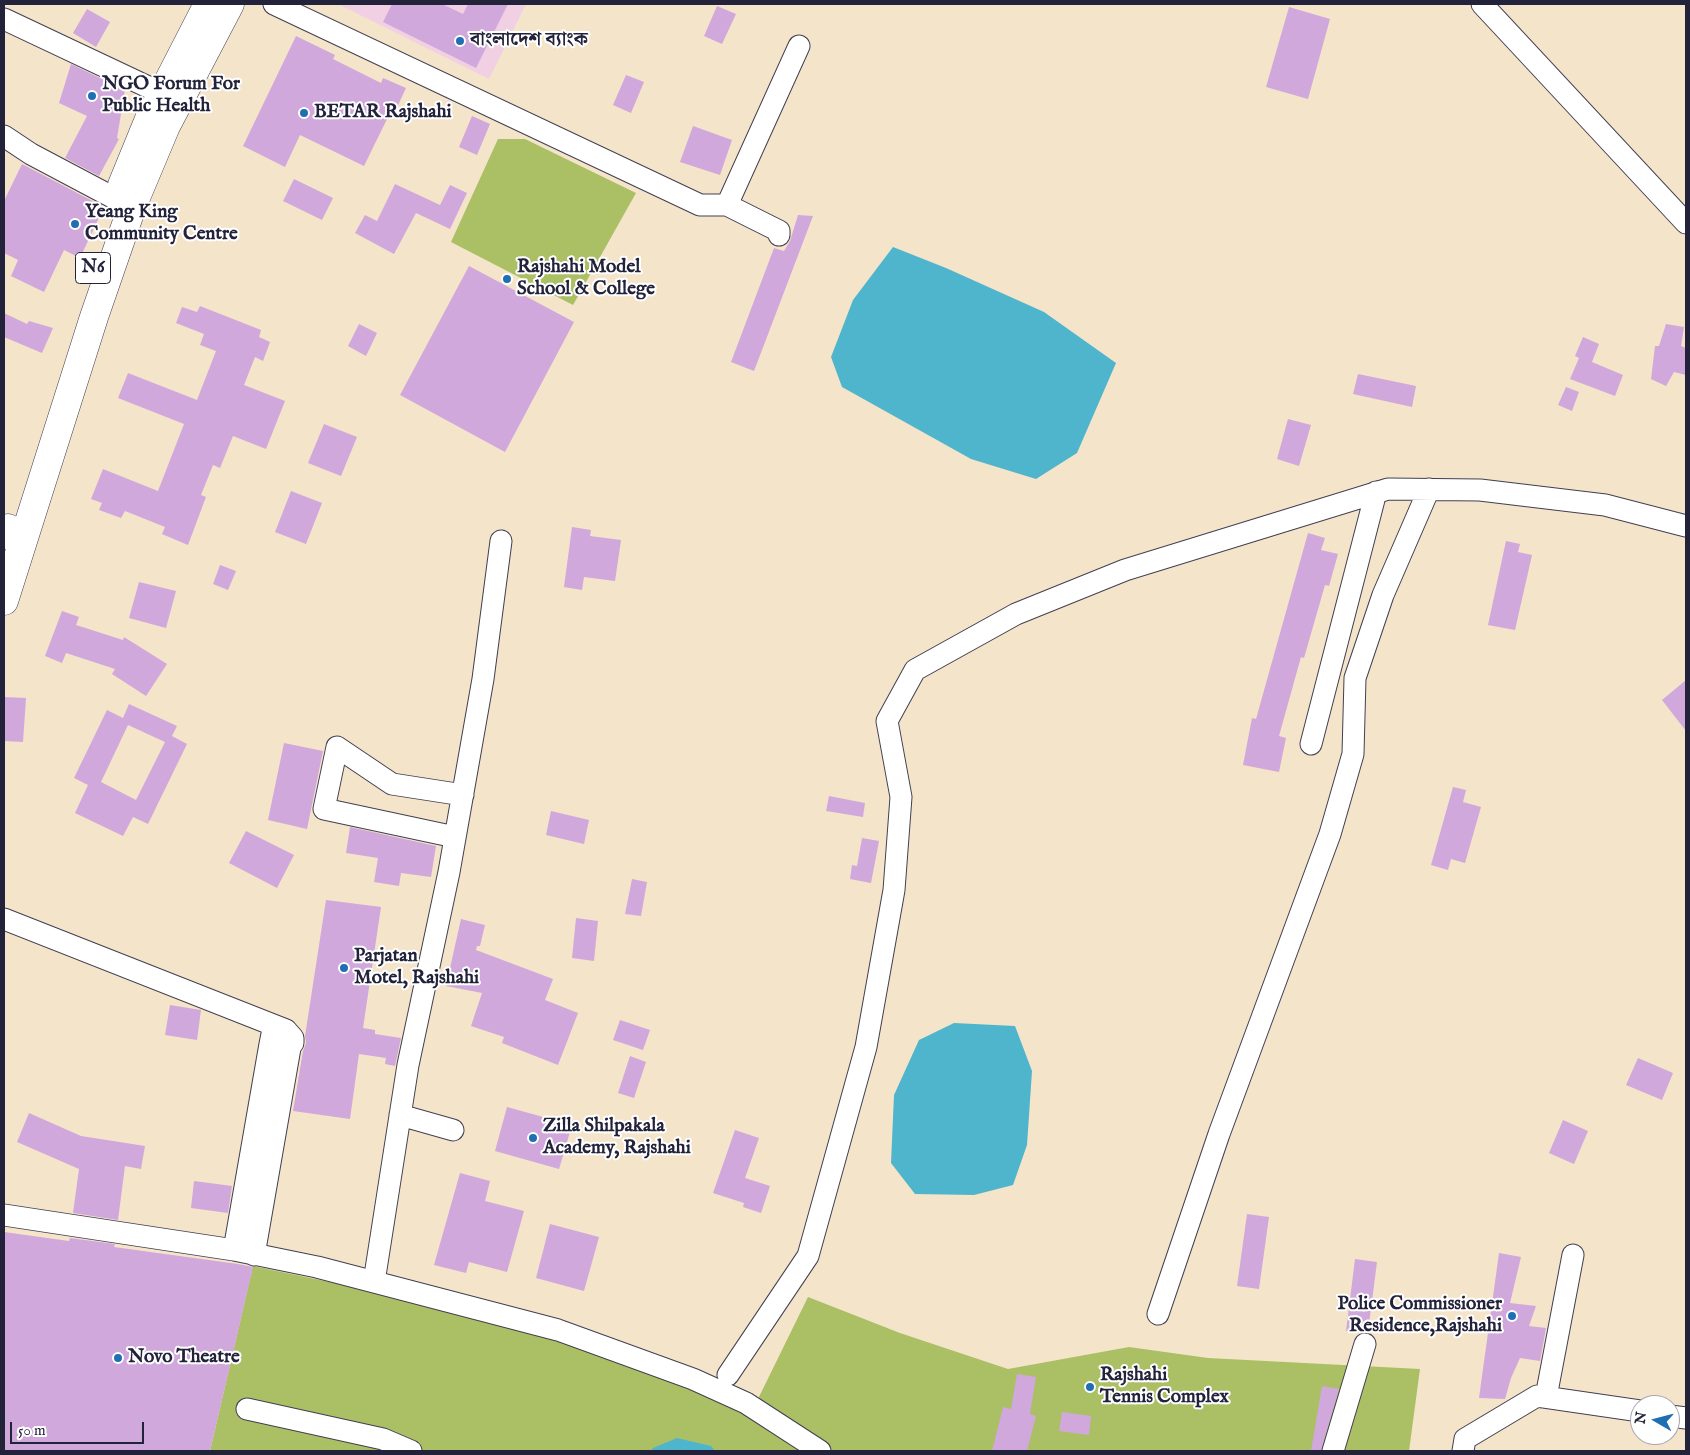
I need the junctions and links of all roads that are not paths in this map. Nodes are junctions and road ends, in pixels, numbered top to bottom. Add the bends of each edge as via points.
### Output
1 (208, 4) edge
2 (230, 4) edge
3 (274, 4) edge
4 (1482, 4) edge
5 (4, 19) edge
6 (799, 46) dead end
7 (163, 94) junction
8 (4, 136) edge
9 (116, 199) junction
10 (727, 205) junction
11 (1686, 224) edge
12 (779, 236) dead end
13 (1429, 489) junction
14 (1376, 492) junction
15 (1686, 526) edge
16 (5, 535) edge
17 (501, 541) dead end
18 (4, 601) edge
19 (1311, 744) dead end
20 (463, 795) junction
21 (455, 838) junction
22 (4, 919) edge
23 (400, 1115) junction
24 (453, 1130) dead end
25 (4, 1215) edge
26 (244, 1252) junction
27 (1573, 1255) dead end
28 (374, 1282) junction
29 (1158, 1314) dead end
30 (1365, 1344) dead end
31 (728, 1375) dead end
32 (1546, 1397) junction
33 (247, 1409) dead end
34 (1630, 1410) edge
35 (411, 1451) edge
36 (820, 1451) edge
37 (1333, 1451) edge
38 (1463, 1451) edge

1 - 7 highway, N6
2 - 18 highway, N6 via 166,126 132,206
3 - 10 street via 700,205
4 - 11 street
5 - 7 street
6 - 10 street
7 - 9 highway, N6
8 - 9 street
9 - 16 highway, N6
10 - 12 street via 779,230
13 - 14 street via 1388,488
13 - 15 street via 1480,490 1605,505
13 - 29 street via 1382,595 1355,678 1353,754 1330,834 1219,1134
14 - 19 street
14 - 31 street via 1125,570 1016,614 915,670 887,721 901,797 894,890 866,1047 808,1256
17 - 20 street via 483,679
20 - 21 street
20 - 21 street via 392,784 337,748 324,809
21 - 23 street
22 - 26 street via 282,1041
23 - 24 street
23 - 28 street
25 - 26 street
26 - 28 street
27 - 32 street
28 - 36 street via 558,1330 693,1379 746,1403
30 - 37 street
32 - 34 street
32 - 38 street via 1537,1396 1465,1439
33 - 35 street via 383,1438

